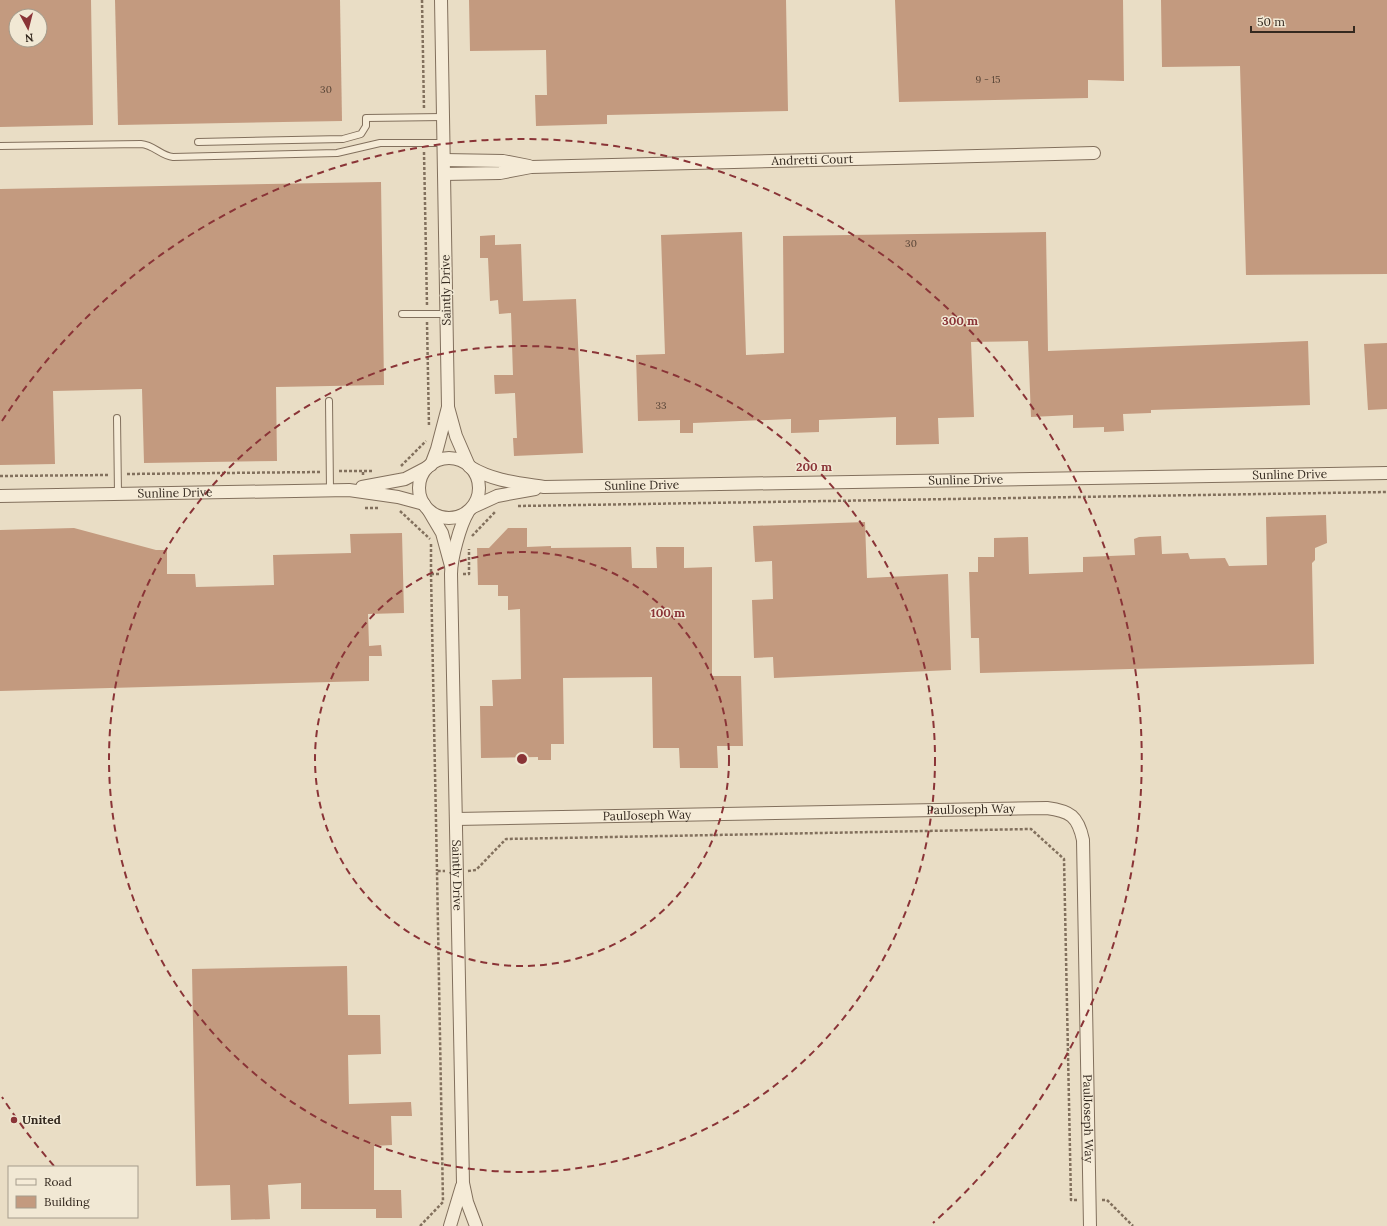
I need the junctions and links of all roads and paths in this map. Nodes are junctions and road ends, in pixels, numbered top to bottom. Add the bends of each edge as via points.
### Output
1 (422, 0) edge
2 (441, 0) edge
3 (424, 117) junction
4 (443, 117) junction
5 (198, 142) dead end
6 (424, 143) junction
7 (443, 143) junction
8 (0, 146) edge
9 (1094, 153) dead end
10 (444, 160) junction
11 (531, 167) junction
12 (444, 174) junction
13 (402, 314) dead end
14 (427, 314) junction
15 (446, 314) junction
16 (329, 401) dead end
17 (448, 407) junction
18 (117, 418) dead end
19 (429, 430) dead end
20 (429, 438) dead end
21 (430, 466) junction
22 (469, 466) junction
23 (397, 470) dead end
24 (362, 471) junction
25 (376, 471) dead end
26 (329, 472) junction
27 (1387, 473) edge
28 (118, 474) junction
29 (0, 476) edge
30 (364, 487) junction
31 (544, 487) junction
32 (330, 490) junction
33 (349, 490) junction
34 (1387, 492) edge
35 (118, 494) junction
36 (0, 496) edge
37 (500, 506) dead end
38 (516, 506) dead end
39 (427, 507) junction
40 (366, 508) dead end
41 (381, 508) dead end
42 (396, 508) dead end
43 (470, 509) junction
44 (469, 539) dead end
45 (469, 546) dead end
46 (451, 570) junction
47 (431, 574) junction
48 (456, 819) junction
49 (437, 871) junction
50 (457, 871) junction
51 (463, 1183) junction
52 (1090, 1200) junction
53 (420, 1226) edge
54 (450, 1226) edge
55 (476, 1226) edge
56 (1090, 1226) edge
57 (1133, 1226) edge

1 - 3 path
2 - 4 street, Saintly Drive
3 - 4 lane
3 - 5 lane via 366,118 366,126 361,134 343,139
4 - 7 street, Saintly Drive
6 - 7 lane
6 - 8 lane via 380,143 337,153 174,157 141,144
6 - 14 path
7 - 10 street, Saintly Drive
9 - 11 street, Andretti Court
10 - 11 street via 503,160
10 - 12 street, Saintly Drive
11 - 12 street via 500,173
12 - 15 street, Saintly Drive
13 - 14 lane
14 - 15 lane
14 - 19 path
15 - 17 street, Saintly Drive
16 - 26 lane
17 - 21 street, Saintly Drive
17 - 22 street, Saintly Drive
18 - 28 lane
20 - 23 path
21 - 22 street via 440,460 450,459 460,460
21 - 30 street, Sunline Drive via 405,479
21 - 39 street via 422,475 420,485 420,495
22 - 31 street, Sunline Drive via 486,476
22 - 43 street via 477,477 479,489 476,502
24 - 25 path
24 - 26 path
24 - 30 path
26 - 28 path
26 - 32 lane
27 - 31 street, Sunline Drive
28 - 29 path
28 - 35 lane
30 - 33 street, Sunline Drive
31 - 43 street, Sunline Drive via 497,496
32 - 33 street, Sunline Drive
32 - 35 street, Sunline Drive
33 - 39 street, Sunline Drive via 398,497
34 - 38 path
35 - 36 street, Sunline Drive
37 - 44 path
39 - 43 street via 440,517 452,518
39 - 46 street, Saintly Drive via 442,533
40 - 41 path
42 - 47 path via 431,540
43 - 46 street, Saintly Drive via 462,526
45 - 46 path via 469,574
46 - 47 path
46 - 48 street, Saintly Drive
47 - 49 path
48 - 50 street, Saintly Drive
48 - 52 street, PaulJoseph Way via 1039,808 1062,810 1073,817 1080,827 1083,840
49 - 50 path
49 - 53 path via 443,1202
50 - 51 street, Saintly Drive
50 - 52 path via 476,870 506,839 1031,829 1064,859 1071,1200
51 - 54 street, Saintly Drive
51 - 55 street, Saintly Drive
52 - 56 street, PaulJoseph Way
52 - 57 path via 1107,1200

